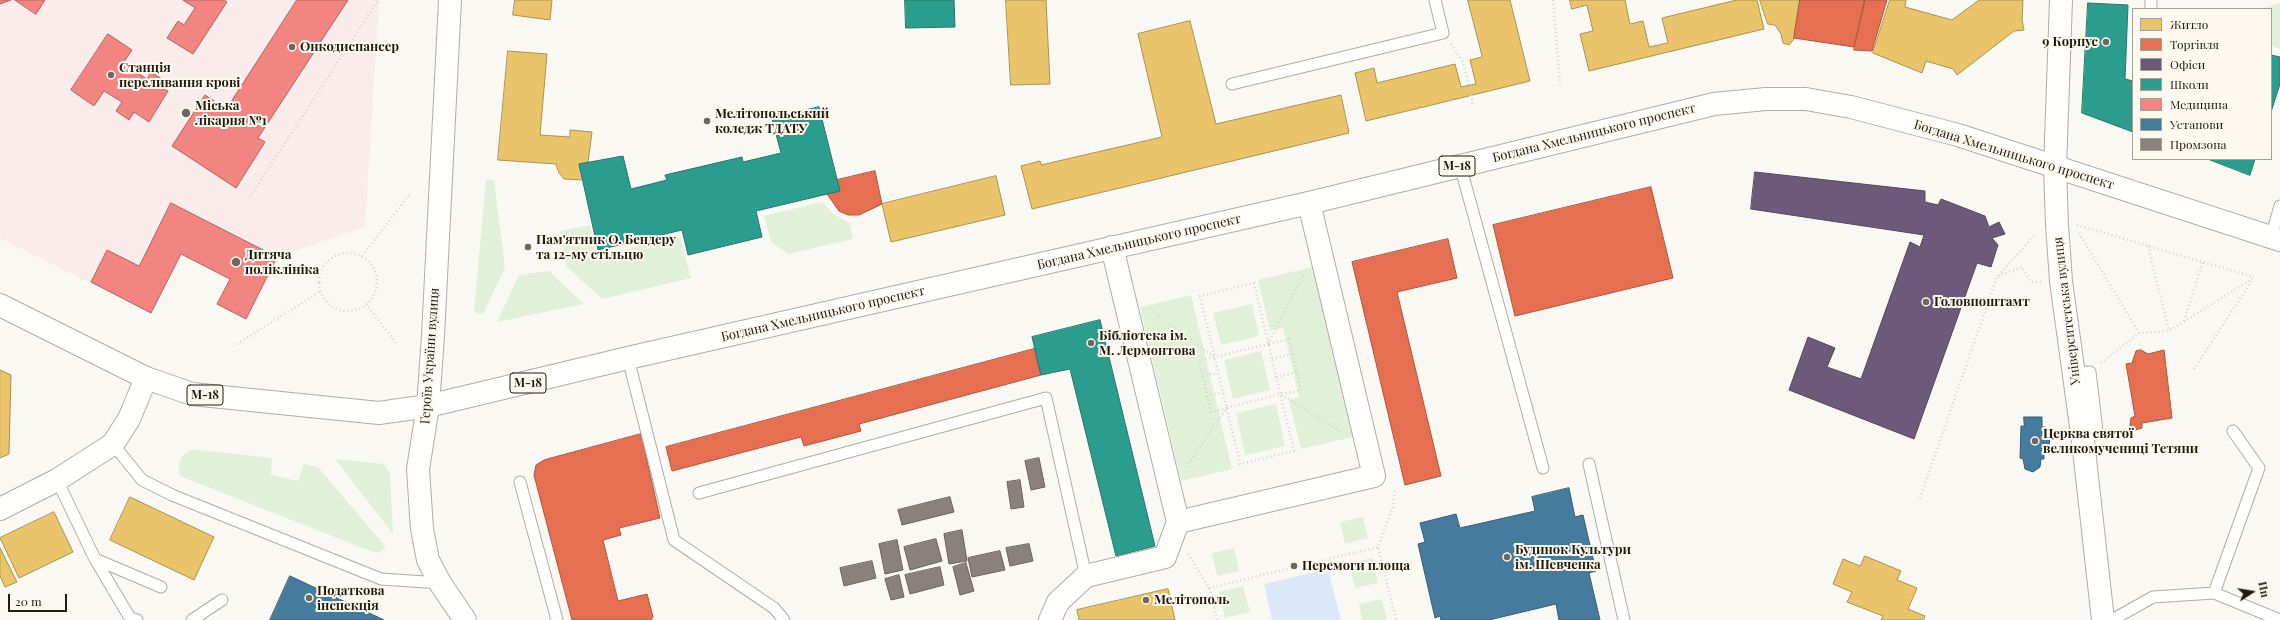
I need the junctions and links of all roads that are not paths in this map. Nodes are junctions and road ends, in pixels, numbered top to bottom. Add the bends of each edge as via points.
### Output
1 (450, 0) edge
2 (455, 0) edge
3 (1435, 0) edge
4 (2061, 0) edge
5 (445, 82) junction
6 (1232, 84) dead end
7 (1460, 165) junction
8 (2055, 168) junction
9 (1309, 203) junction
10 (2280, 206) edge
11 (2275, 238) edge
12 (1112, 247) junction
13 (0, 305) edge
14 (628, 358) junction
15 (146, 378) junction
16 (428, 406) junction
17 (2233, 432) dead end
18 (113, 444) junction
19 (1589, 464) dead end
20 (1543, 468) dead end
21 (57, 480) junction
22 (520, 482) dead end
23 (698, 492) dead end
24 (0, 509) edge
25 (1178, 522) junction
26 (95, 559) junction
27 (1086, 576) junction
28 (440, 583) junction
29 (161, 587) dead end
30 (2214, 593) junction
31 (222, 600) dead end
32 (463, 619) edge
33 (137, 620) edge
34 (192, 620) edge
35 (557, 620) edge
36 (784, 620) edge
37 (1050, 620) edge
38 (1624, 620) edge
39 (2103, 620) edge
40 (2112, 620) edge
41 (2280, 620) edge

1 - 5 main road, Героїв України вулиця
2 - 5 main road, Героїв України вулиця
3 - 6 lane via 1443,33
4 - 8 main road, Університетська вулиця
5 - 16 main road, Героїв України вулиця
7 - 8 main road, Богдана Хмельницького проспект / М-18 via 1714,104 1766,99 1806,99 1851,107 1958,135
7 - 9 main road, Богдана Хмельницького проспект / М-18
7 - 20 lane
8 - 11 main road, Богдана Хмельницького проспект / М-18
8 - 39 main road, Університетська вулиця via 2061,281 2082,373 2083,441
9 - 12 main road, Богдана Хмельницького проспект / М-18
9 - 25 main road via 1374,476
10 - 11 lane
12 - 14 main road, Богдана Хмельницького проспект / М-18
12 - 25 main road
13 - 15 main road, Богдана Хмельницького проспект / М-18
14 - 16 main road, Богдана Хмельницького проспект / М-18
14 - 36 lane via 674,540 774,608
15 - 16 main road, Богдана Хмельницького проспект / М-18 via 192,394 379,413
15 - 18 main road via 129,419
16 - 28 main road, Героїв України вулиця via 418,469 419,498 428,560
17 - 30 lane via 2259,468
18 - 21 main road
18 - 28 lane via 142,480 172,495 381,579
19 - 38 lane
21 - 24 main road
21 - 26 lane
22 - 35 lane
23 - 27 lane via 1046,398
25 - 27 main road via 1165,557
26 - 29 lane
26 - 33 lane via 130,618
27 - 37 main road via 1058,602
28 - 32 main road, Героїв України вулиця
30 - 40 lane via 2153,597
30 - 41 lane
31 - 34 lane

